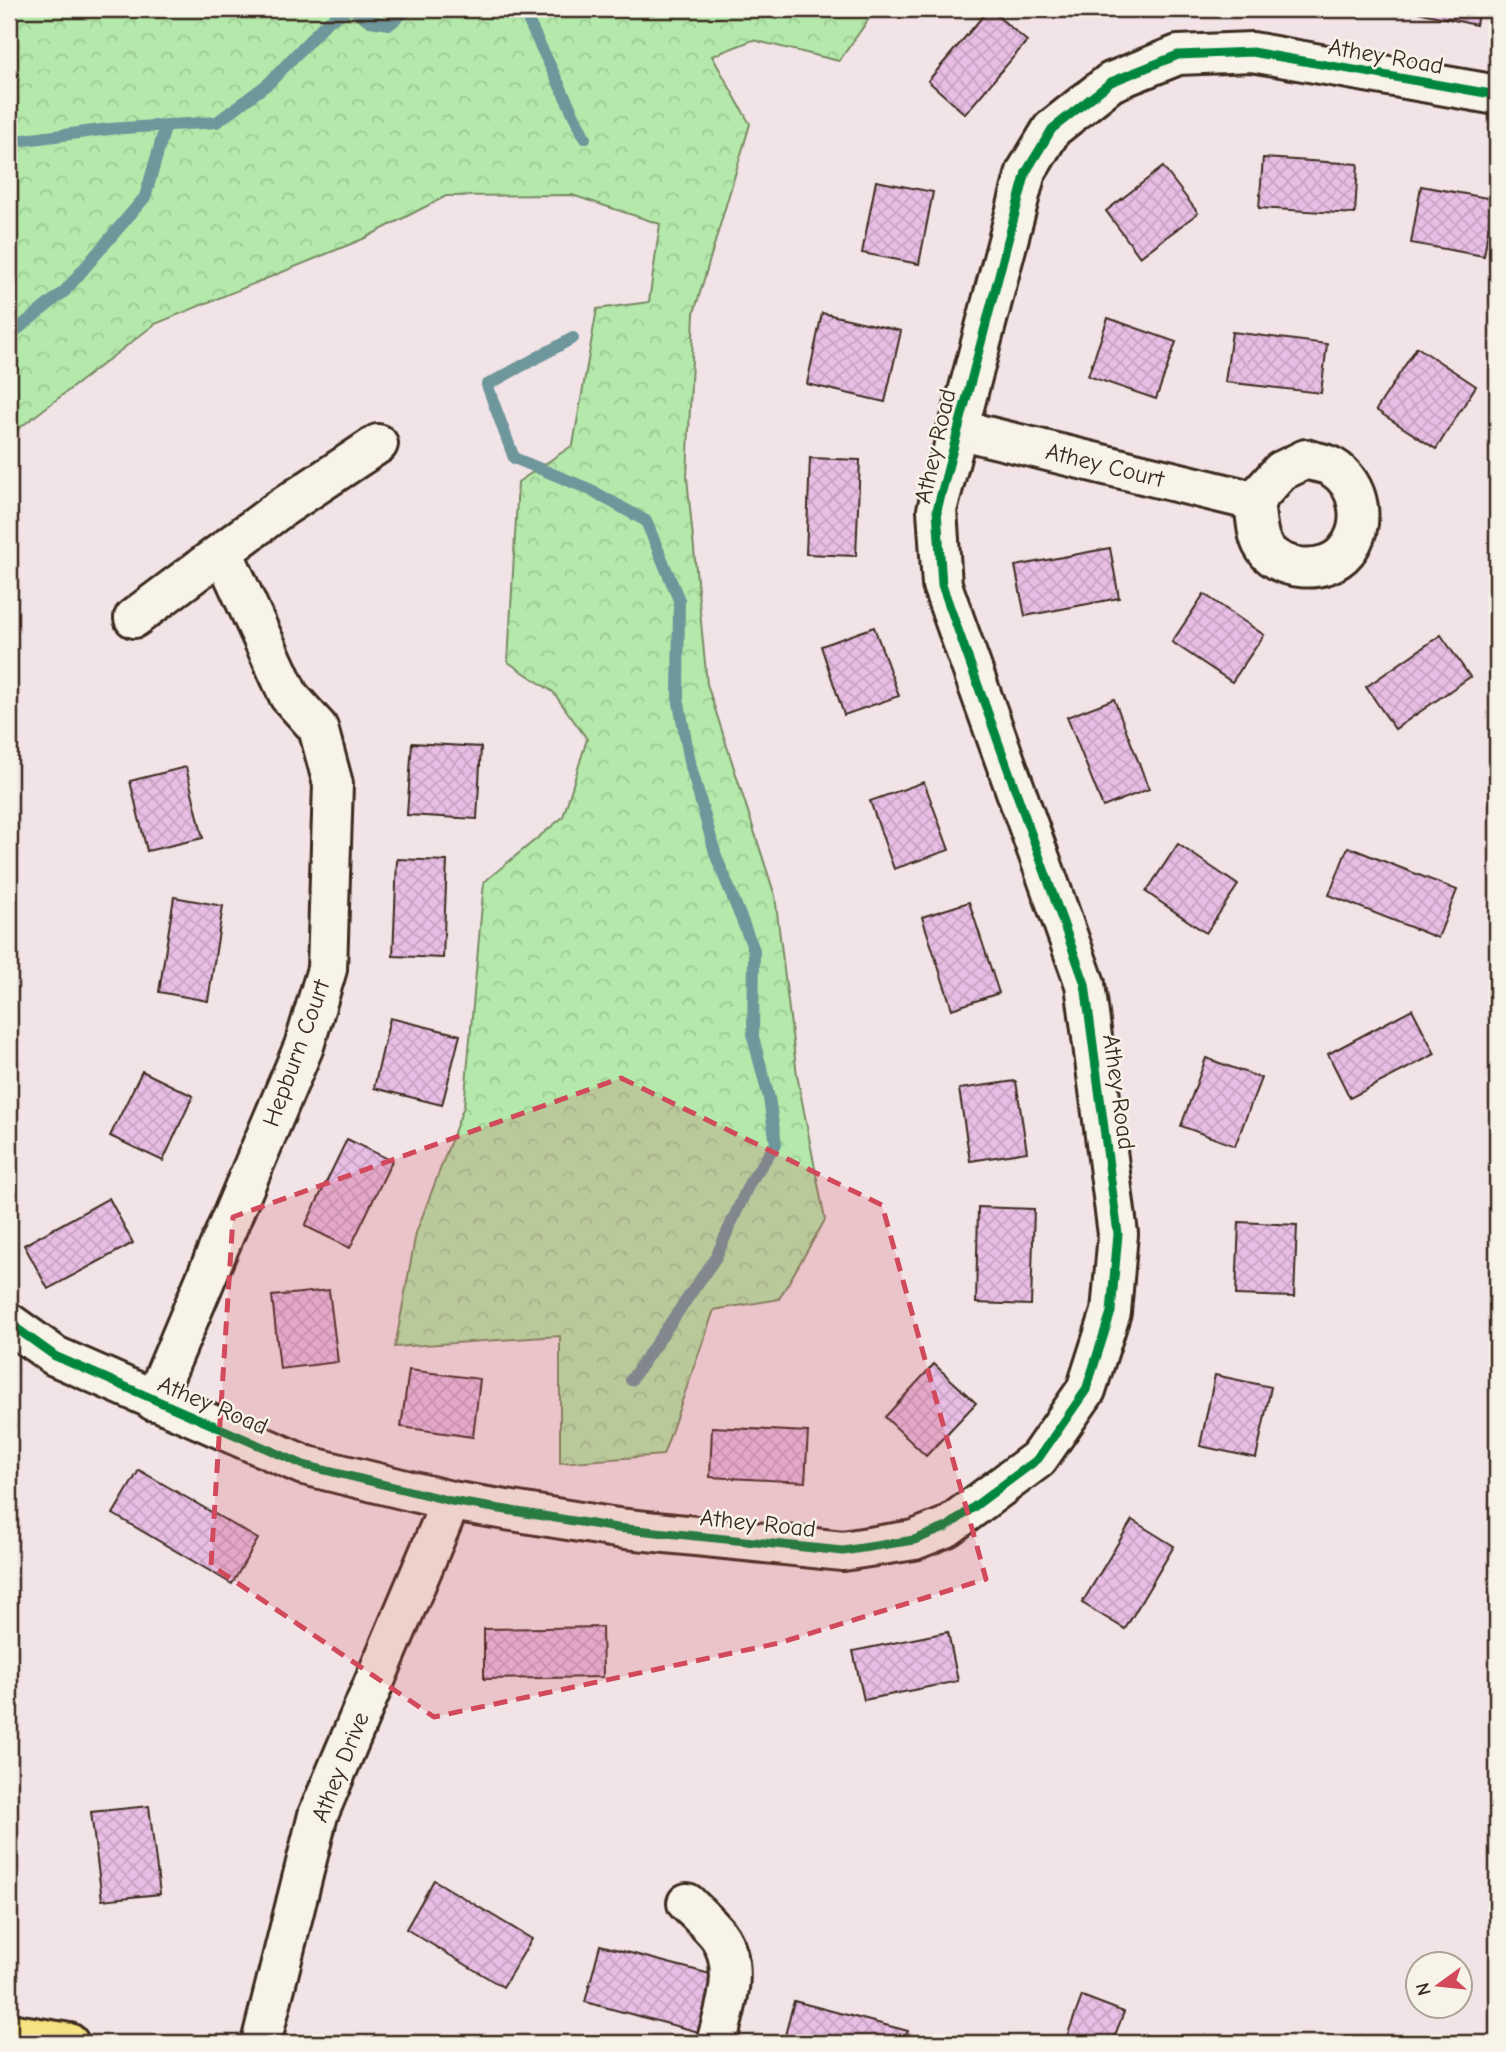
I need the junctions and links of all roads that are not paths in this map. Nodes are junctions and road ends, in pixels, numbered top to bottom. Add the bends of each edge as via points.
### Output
1 (1497, 95) edge
2 (957, 429) junction
3 (378, 444) dead end
4 (1254, 501) dead end
5 (223, 552) junction
6 (134, 618) dead end
7 (9, 1323) edge
8 (154, 1401) junction
9 (451, 1501) junction
10 (687, 1903) dead end
11 (9, 2033) edge
12 (69, 2043) edge
13 (261, 2043) edge
14 (716, 2043) edge

1 - 2 street, Athey Road via 1251,52 1178,55 1111,82 1052,129 1026,172
2 - 4 street, Athey Court
2 - 9 street, Athey Road via 937,510 942,585 1085,984 1118,1234 1111,1312 1086,1390 1038,1459 947,1527 914,1540 843,1551 617,1528
3 - 5 street
5 - 6 street
5 - 8 street, Hepburn Court via 289,696 318,728 334,784 327,969 304,1046
7 - 8 street, Athey Road via 55,1356
8 - 9 street, Athey Road via 304,1465
9 - 13 street, Athey Drive via 318,1815
10 - 14 street via 719,1936 728,1955 730,1979
11 - 12 main road

